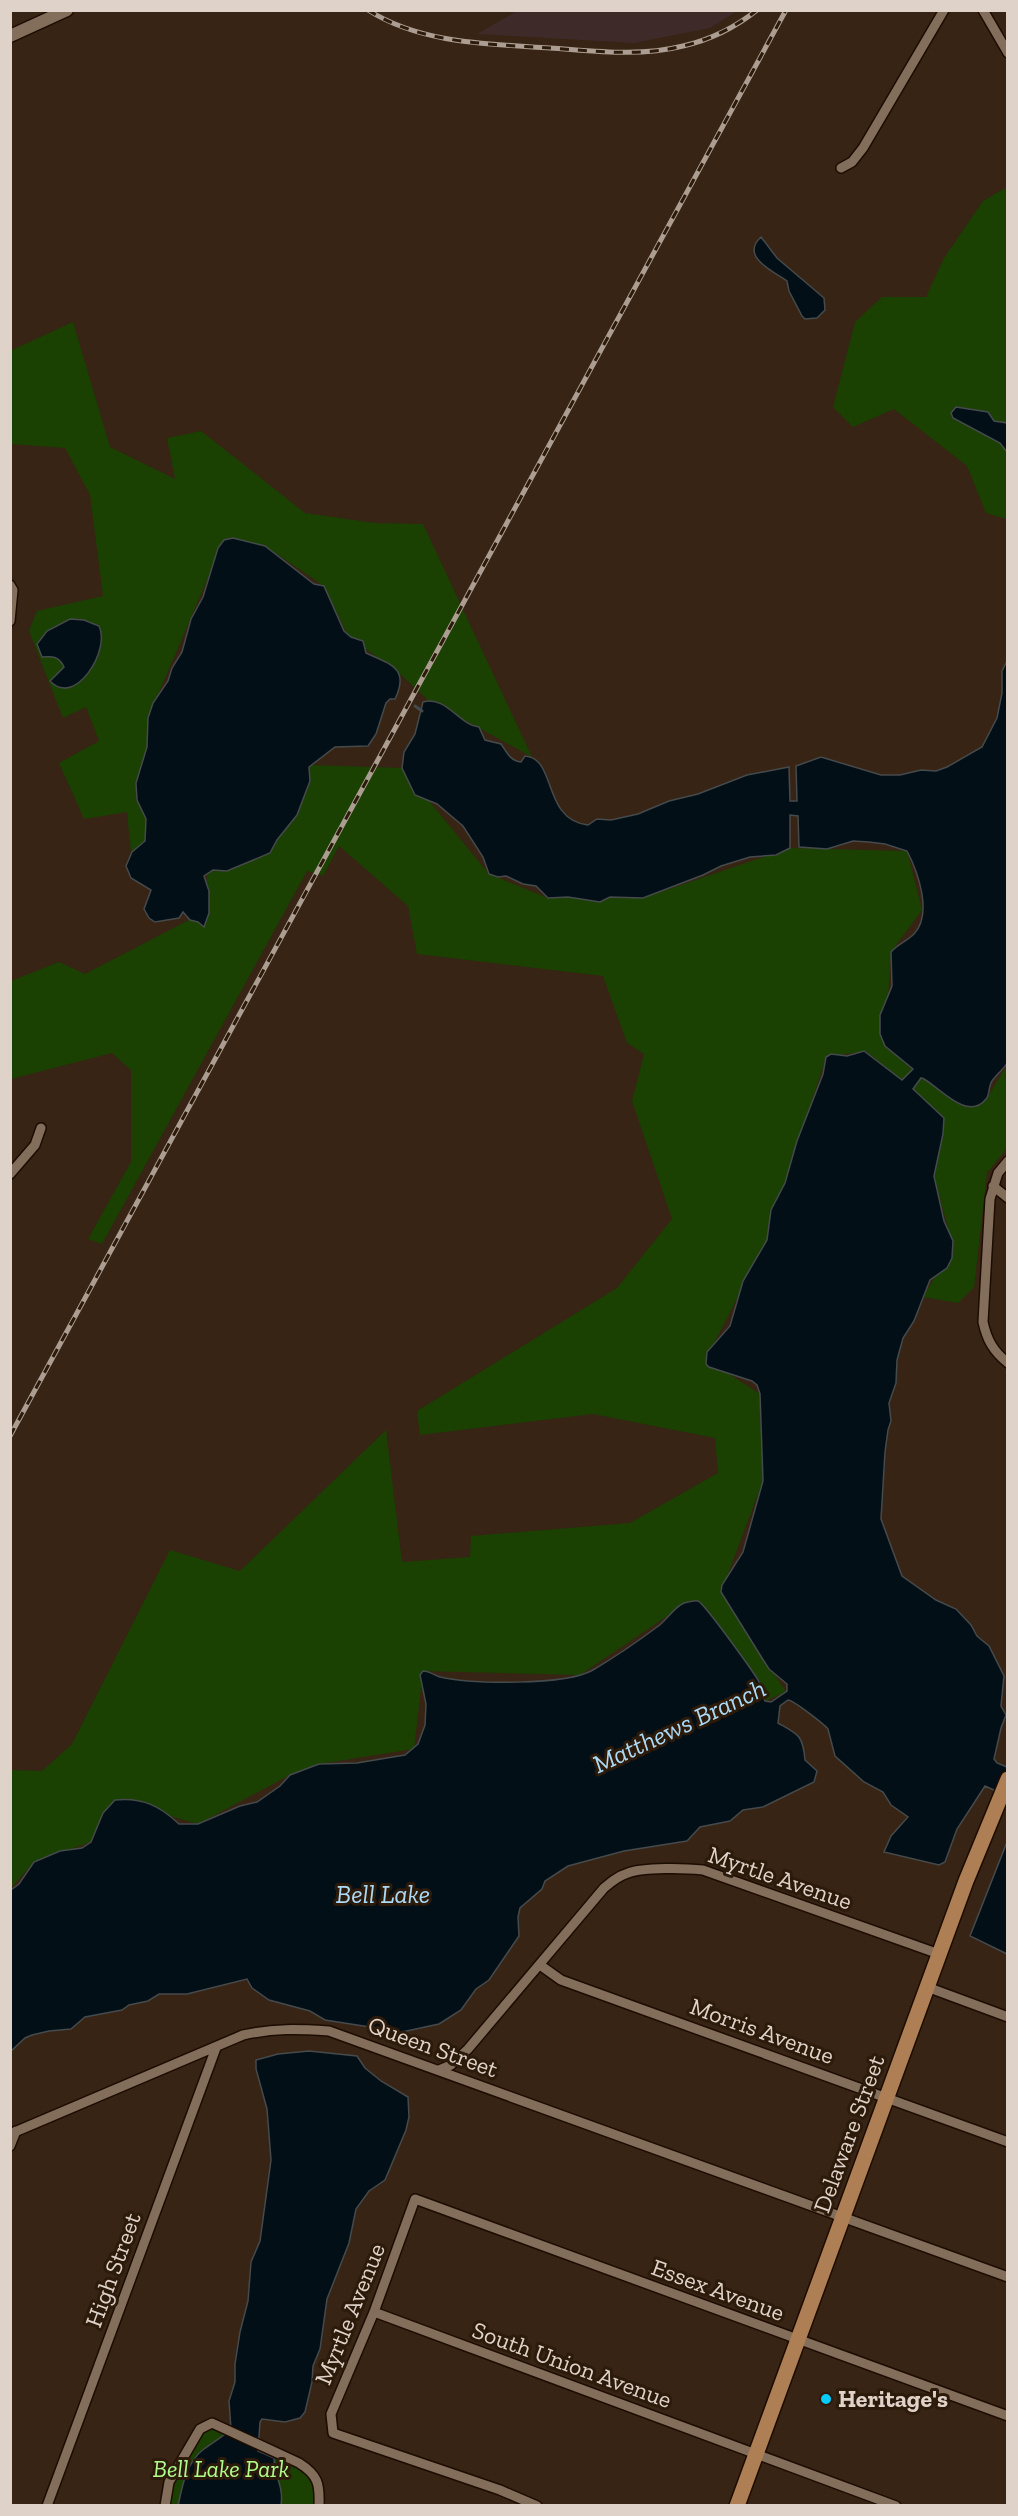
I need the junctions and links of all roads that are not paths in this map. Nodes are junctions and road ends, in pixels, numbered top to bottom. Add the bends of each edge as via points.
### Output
1 (67, 10) edge
2 (944, 10) edge
3 (983, 10) edge
4 (10, 36) edge
5 (1008, 53) edge
6 (841, 168) dead end
7 (10, 585) edge
8 (10, 621) edge
9 (41, 1128) dead end
10 (1008, 1161) edge
11 (10, 1174) edge
12 (993, 1186) junction
13 (1008, 1198) edge
14 (1008, 1363) edge
15 (1008, 1779) edge
16 (939, 1954) junction
17 (540, 1965) junction
18 (927, 1987) junction
19 (1008, 2017) edge
20 (216, 2048) junction
21 (439, 2070) junction
22 (886, 2097) junction
23 (13, 2132) edge
24 (1008, 2142) edge
25 (10, 2146) edge
26 (415, 2199) joint
27 (842, 2217) junction
28 (1008, 2277) edge
29 (374, 2312) junction
30 (797, 2340) junction
31 (1008, 2416) edge
32 (756, 2454) junction
33 (47, 2505) edge
34 (165, 2505) edge
35 (319, 2505) edge
36 (537, 2505) edge
37 (737, 2505) edge
38 (896, 2505) edge

1 - 4 street
2 - 6 street via 863,148
3 - 5 street
7 - 8 street
9 - 11 street via 35,1145
10 - 12 street
12 - 13 street
12 - 14 street via 983,1322 993,1350
15 - 16 main road, Delaware Street
16 - 17 street, Myrtle Avenue via 703,1870 682,1868 630,1872 617,1878 604,1888
16 - 18 main road, Delaware Street
17 - 21 street, Myrtle Avenue via 468,2049
17 - 22 street, Morris Avenue via 561,1980
18 - 19 street
18 - 22 main road, Delaware Street
20 - 21 street, Queen Street via 243,2035 271,2029 329,2031
20 - 23 street, Queen Street
20 - 33 street, High Street
21 - 27 street, Queen Street
22 - 24 street, Morris Avenue
22 - 27 main road, Delaware Street
23 - 25 street
26 - 29 street, Myrtle Avenue
26 - 30 street, Essex Avenue
27 - 28 street, Queen Street
27 - 30 main road, Delaware Street
29 - 32 street, South Union Avenue
29 - 36 street, Myrtle Avenue via 331,2414 333,2433
30 - 31 street, Essex Avenue
30 - 32 main road, Delaware Street
32 - 37 main road, Delaware Street
32 - 38 street, South Union Avenue
34 - 35 street via 169,2482 200,2429 212,2423 310,2470 320,2486

